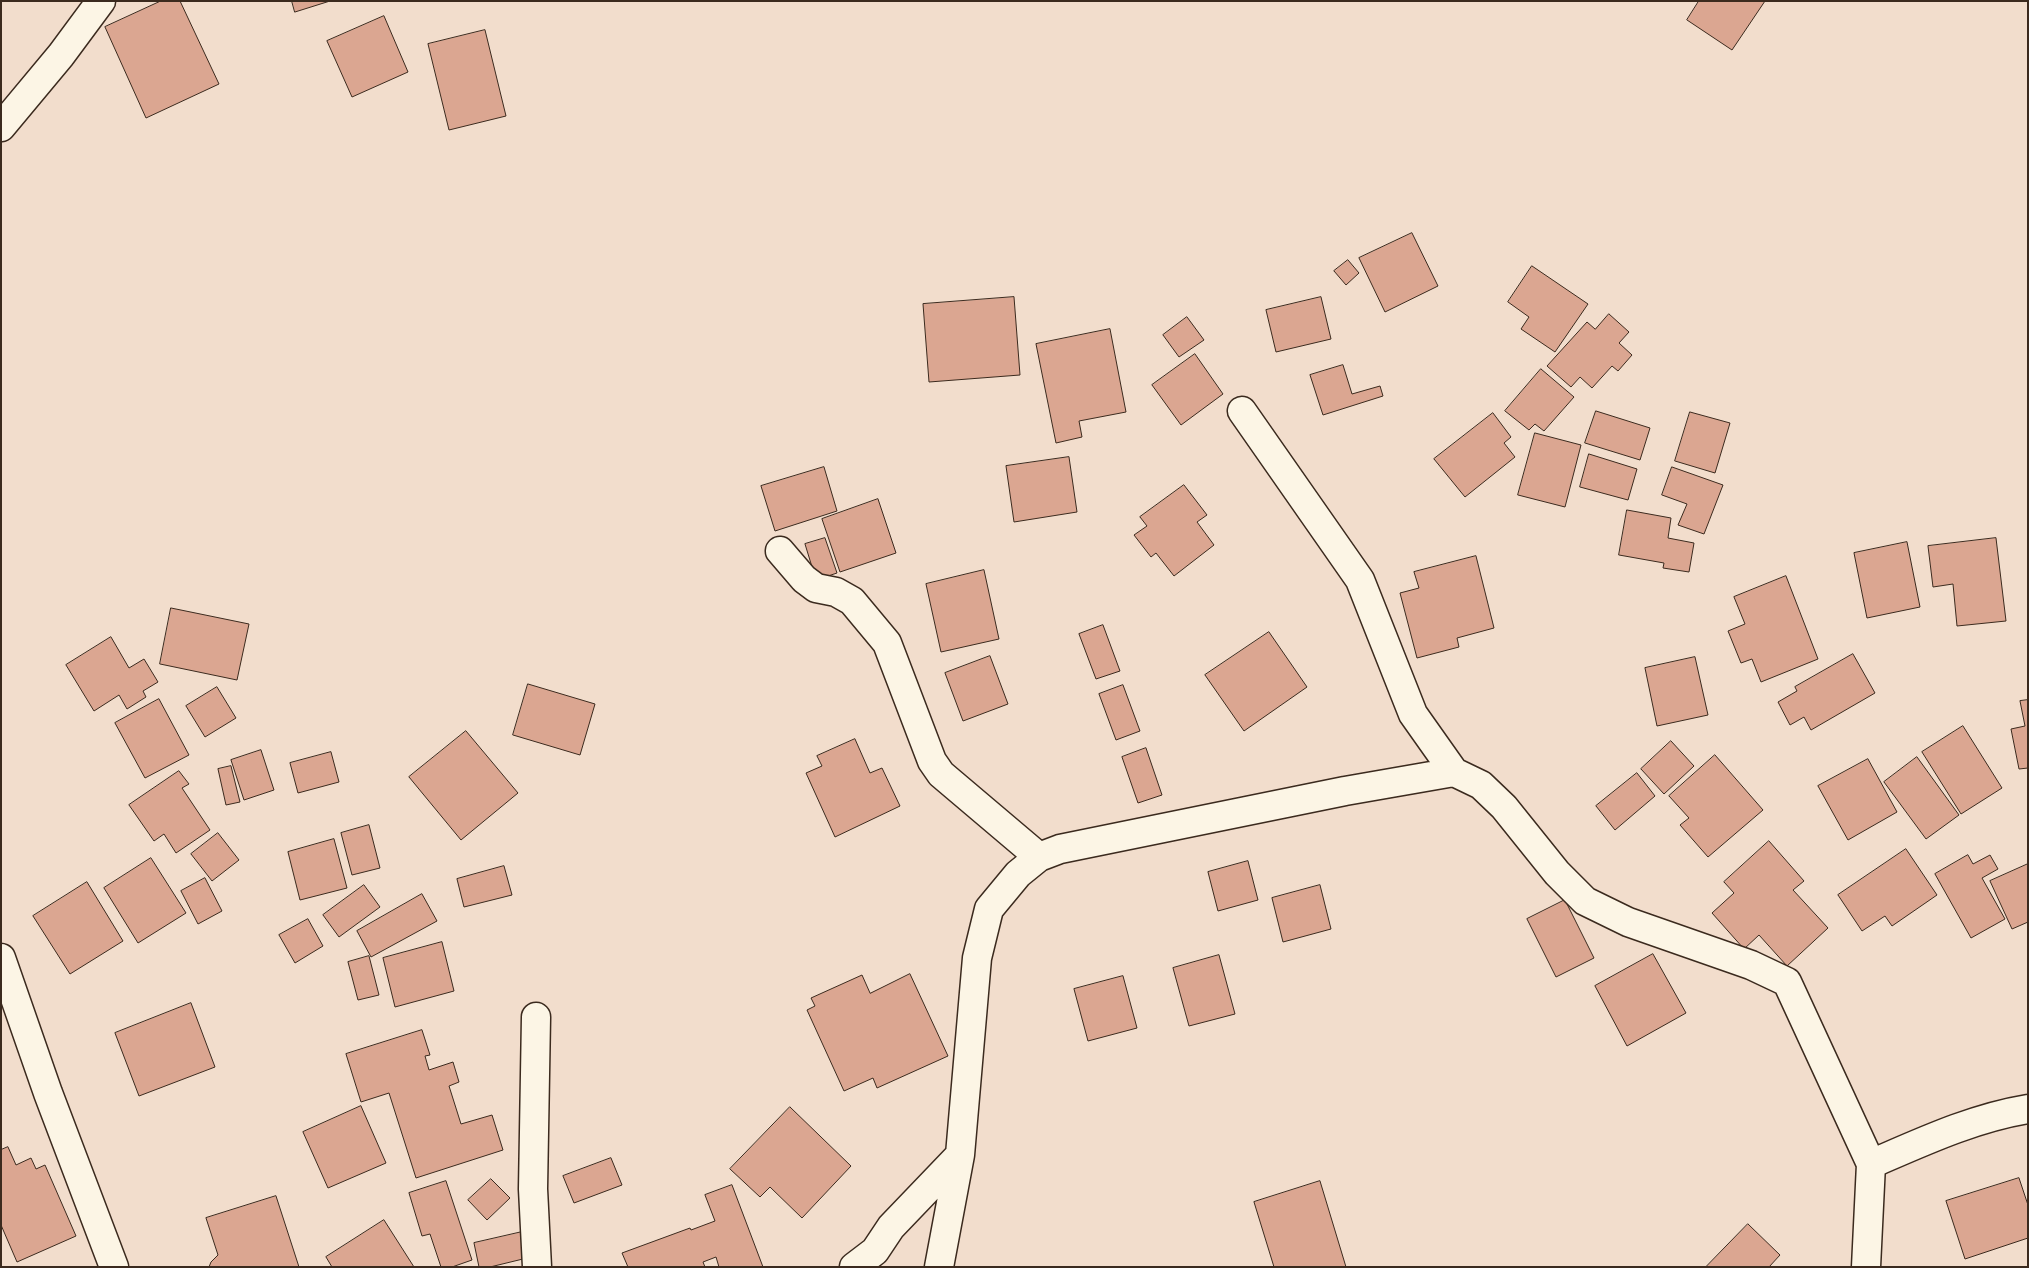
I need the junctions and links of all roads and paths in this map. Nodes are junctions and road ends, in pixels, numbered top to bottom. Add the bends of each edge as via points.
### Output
1 (101, 1) edge
2 (1, 127) edge
3 (1242, 411) dead end
4 (780, 551) dead end
5 (1454, 772) junction
6 (1038, 857) junction
7 (1, 958) edge
8 (536, 1017) dead end
9 (2028, 1109) edge
10 (960, 1155) junction
11 (1871, 1164) junction
12 (114, 1267) edge
13 (537, 1267) edge
14 (854, 1267) edge
15 (939, 1267) edge
16 (1866, 1267) edge

1 - 2 street
3 - 5 street via 1360,580 1413,714
4 - 6 street via 804,580 816,588 836,592 852,601 887,643 932,761 941,774
5 - 6 street via 1060,849
5 - 11 street via 1481,786 1504,807 1556,873 1585,901 1628,922 1751,965 1788,982
6 - 10 street via 1018,874 989,909 978,958
7 - 12 street
8 - 13 street via 533,1189
9 - 11 street via 2005,1112 1942,1133
10 - 14 street via 891,1227 875,1251
10 - 15 street
11 - 16 street

